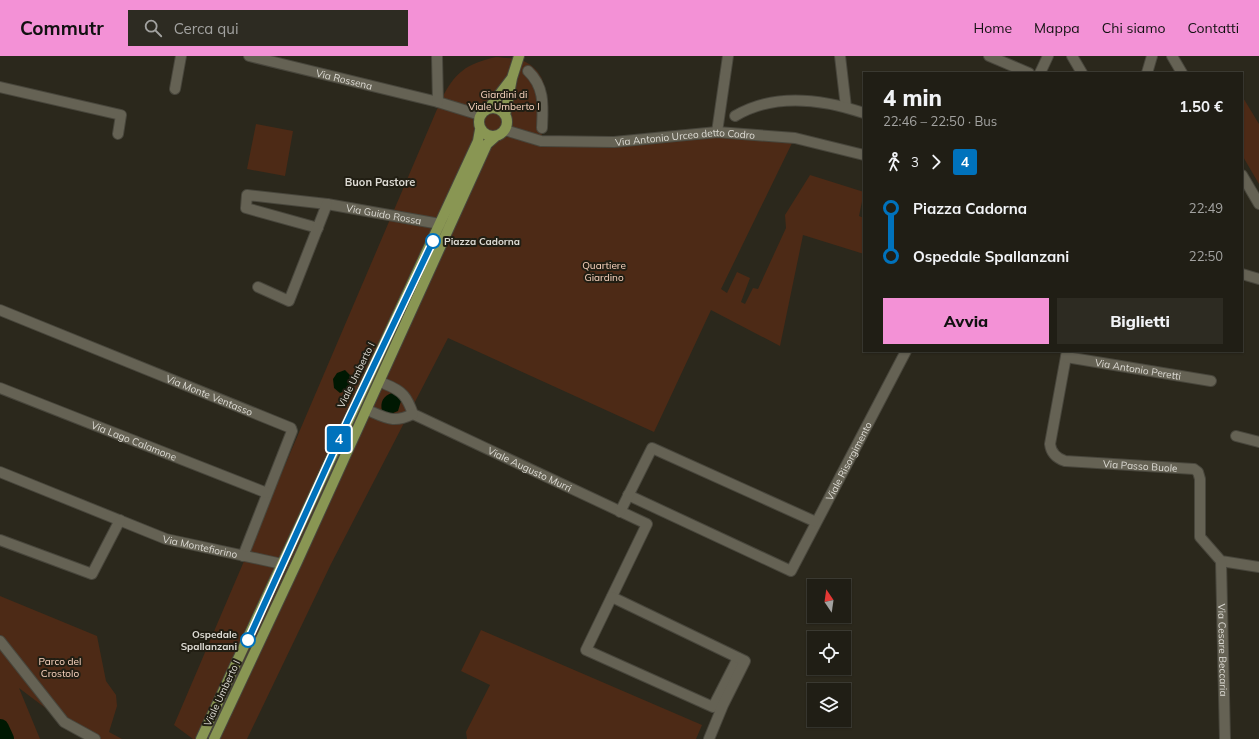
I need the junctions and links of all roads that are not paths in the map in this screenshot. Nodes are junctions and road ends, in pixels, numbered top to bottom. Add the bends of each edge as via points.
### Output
1 (181, 56) edge
2 (249, 56) edge
3 (437, 56) edge
4 (519, 56) edge
5 (728, 56) edge
6 (840, 56) edge
7 (989, 56) edge
8 (1048, 56) edge
9 (1072, 56) edge
10 (1152, 56) edge
11 (1172, 56) edge
12 (528, 71) dead end
13 (1027, 72) edge
14 (1040, 72) edge
15 (1081, 72) edge
16 (1147, 72) edge
17 (1181, 72) edge
18 (512, 78) junction
19 (0, 87) edge
20 (174, 89) dead end
21 (438, 102) junction
22 (846, 107) junction
23 (489, 108) junction
24 (863, 113) edge
25 (480, 115) junction
26 (505, 115) junction
27 (735, 116) dead end
28 (542, 128) dead end
29 (480, 130) junction
30 (505, 130) junction
31 (717, 132) junction
32 (118, 134) dead end
33 (496, 136) junction
34 (863, 155) edge
35 (1243, 177) edge
36 (327, 204) junction
37 (1259, 204) edge
38 (440, 224) junction
39 (318, 228) junction
40 (1243, 274) edge
41 (1259, 279) edge
42 (258, 287) dead end
43 (0, 310) edge
44 (905, 352) edge
45 (1066, 354) edge
46 (1211, 381) dead end
47 (385, 384) dead end
48 (0, 388) edge
49 (372, 412) dead end
50 (413, 414) junction
51 (1236, 436) dead end
52 (1259, 442) edge
53 (0, 472) edge
54 (267, 493) junction
55 (628, 495) junction
56 (620, 512) junction
57 (120, 520) junction
58 (816, 522) junction
59 (0, 540) edge
60 (243, 556) junction
61 (1221, 561) junction
62 (282, 564) junction
63 (1259, 566) edge
64 (612, 597) junction
65 (0, 641) edge
66 (720, 703) junction
67 (95, 739) edge
68 (202, 739) edge
69 (214, 739) edge
70 (709, 739) edge
71 (1225, 739) edge

1 - 20 street
2 - 21 street, Via Rossena
3 - 21 street
4 - 18 main road
5 - 31 street
6 - 22 street
7 - 13 street
8 - 14 street
9 - 15 street
10 - 16 street
11 - 17 street
12 - 28 street via 536,78 544,100
18 - 23 main road
18 - 26 main road
19 - 32 street via 121,114
21 - 25 street, Via Rossena
22 - 24 street, Via Antonio Urceo detto Codro
22 - 27 street, Via Antonio Urceo detto Codro via 801,99 765,103 750,107
23 - 25 main road
23 - 26 main road via 498,108
25 - 29 main road
26 - 30 main road
29 - 33 main road via 487,135
29 - 38 main road, Viale Umberto I via 478,140
30 - 31 street, Via Antonio Urceo detto Codro via 541,141 614,142
30 - 33 main road
31 - 34 street, Via Antonio Urceo detto Codro via 795,138
33 - 69 main road, Viale Umberto I via 487,144
35 - 37 street
36 - 38 street, Via Guido Rossa
36 - 39 street
36 - 39 street, Via Guido Rossa via 247,195 246,208
38 - 62 main road, Viale Umberto I
39 - 42 street via 289,301
40 - 41 street
43 - 54 street, Via Monte Ventasso via 291,428
44 - 58 street, Viale Risorgimento
45 - 46 street, Via Antonio Peretti
45 - 61 street, Via Passo Buole via 1050,444 1053,453 1064,461 1188,468 1196,471 1200,479 1200,537
47 - 50 street via 404,394
48 - 54 street, Via Lago Calamone
49 - 50 street via 384,418 400,420
50 - 56 street, Viale Augusto Murri
51 - 52 street
53 - 57 street, Via Montefiorino
54 - 60 street, Via Monte Ventasso
55 - 56 street
55 - 58 street via 652,448
55 - 58 street, Viale Risorgimento via 791,571
56 - 64 street, Viale Augusto Murri via 647,524
57 - 59 street via 92,574
57 - 60 street, Via Montefiorino via 166,539
60 - 62 street, Via Montefiorino
61 - 63 street
61 - 71 street, Via Cesare Beccaria
62 - 68 main road, Viale Umberto I
64 - 66 street via 741,660
64 - 66 street via 586,650 713,707
65 - 67 street via 64,722
66 - 70 street

